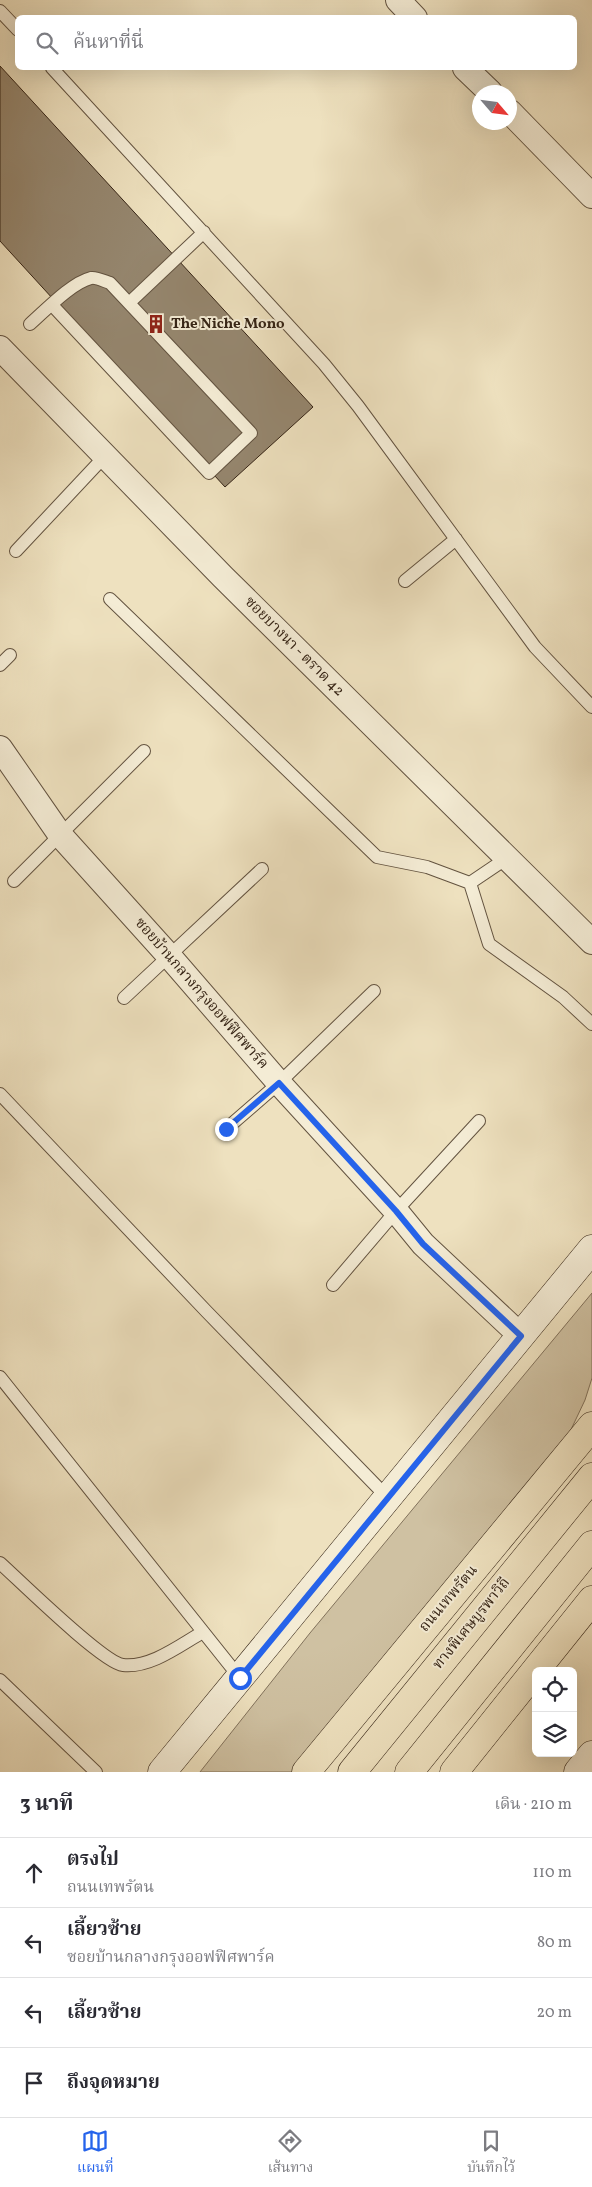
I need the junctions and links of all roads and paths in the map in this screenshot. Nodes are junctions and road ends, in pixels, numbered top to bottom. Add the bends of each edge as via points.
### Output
1 (398, 0) edge
2 (0, 11) edge
3 (412, 15) edge
4 (15, 27) edge
5 (54, 70) edge
6 (467, 70) edge
7 (483, 85) edge
8 (517, 119) edge
9 (592, 196) edge
10 (204, 232) junction
11 (129, 304) junction
12 (52, 305) junction
13 (30, 324) dead end
14 (0, 348) edge
15 (105, 456) junction
16 (456, 539) junction
17 (16, 551) dead end
18 (405, 581) dead end
19 (110, 599) dead end
20 (10, 655) dead end
21 (0, 665) edge
22 (592, 707) edge
23 (0, 748) edge
24 (144, 751) dead end
25 (61, 836) junction
26 (507, 858) junction
27 (262, 869) dead end
28 (14, 881) dead end
29 (470, 883) junction
30 (592, 942) edge
31 (170, 956) junction
32 (374, 990) dead end
33 (124, 998) dead end
34 (592, 1024) edge
35 (279, 1083) junction
36 (0, 1094) edge
37 (479, 1122) dead end
38 (226, 1129) dead end
39 (396, 1211) junction
40 (592, 1249) edge
41 (333, 1286) dead end
42 (521, 1336) junction
43 (0, 1377) edge
44 (592, 1403) edge
45 (592, 1426) edge
46 (573, 1449) junction
47 (592, 1477) edge
48 (388, 1498) junction
49 (592, 1545) edge
50 (0, 1563) edge
51 (592, 1600) edge
52 (203, 1632) junction
53 (240, 1678) junction
54 (0, 1680) edge
55 (592, 1755) edge
56 (96, 1772) edge
57 (162, 1772) edge
58 (306, 1772) edge
59 (313, 1772) edge
60 (352, 1772) edge
61 (409, 1772) edge
62 (454, 1772) edge
63 (578, 1772) edge

1 - 3 street
2 - 4 lane
5 - 10 lane
6 - 7 street
8 - 9 street
10 - 11 lane
10 - 16 lane via 324,364
11 - 12 lane via 110,283 92,278 78,284
11 - 12 lane via 252,433 208,473
12 - 13 lane
14 - 15 street, ซอยบางนา - ตราด 42
15 - 17 lane
15 - 26 street, ซอยบางนา - ตราด 42
16 - 18 lane
16 - 22 lane via 535,647
19 - 29 lane via 377,857 427,867
20 - 21 lane
23 - 25 street, ซอยบ้านกลางกรุงออฟฟิศพาร์ค
24 - 25 lane
25 - 28 lane
25 - 31 street, ซอยบ้านกลางกรุงออฟฟิศพาร์ค
26 - 29 lane
26 - 30 street, ซอยบางนา - ตราด 42
27 - 31 lane
29 - 34 lane via 489,944 563,997
31 - 33 lane
31 - 35 street, ซอยบ้านกลางกรุงออฟฟิศพาร์ค
32 - 35 lane
35 - 38 lane
35 - 39 street, ซอยบ้านกลางกรุงออฟฟิศพาร์ค
36 - 48 lane
37 - 39 lane
39 - 41 lane
39 - 42 street, ซอยบ้านกลางกรุงออฟฟิศพาร์ค via 423,1244
40 - 42 main road
42 - 48 main road
43 - 52 lane
44 - 46 highway
45 - 46 highway, ถนนเทพรัตน
45 - 59 highway
46 - 58 highway, ถนนเทพรัตน
47 - 60 highway, ทางพิเศษบูรพาวิถี
48 - 53 main road
49 - 61 highway
50 - 52 lane via 101,1654 122,1665 147,1662
51 - 62 highway
52 - 53 lane
53 - 57 main road
54 - 56 lane
55 - 63 main road

